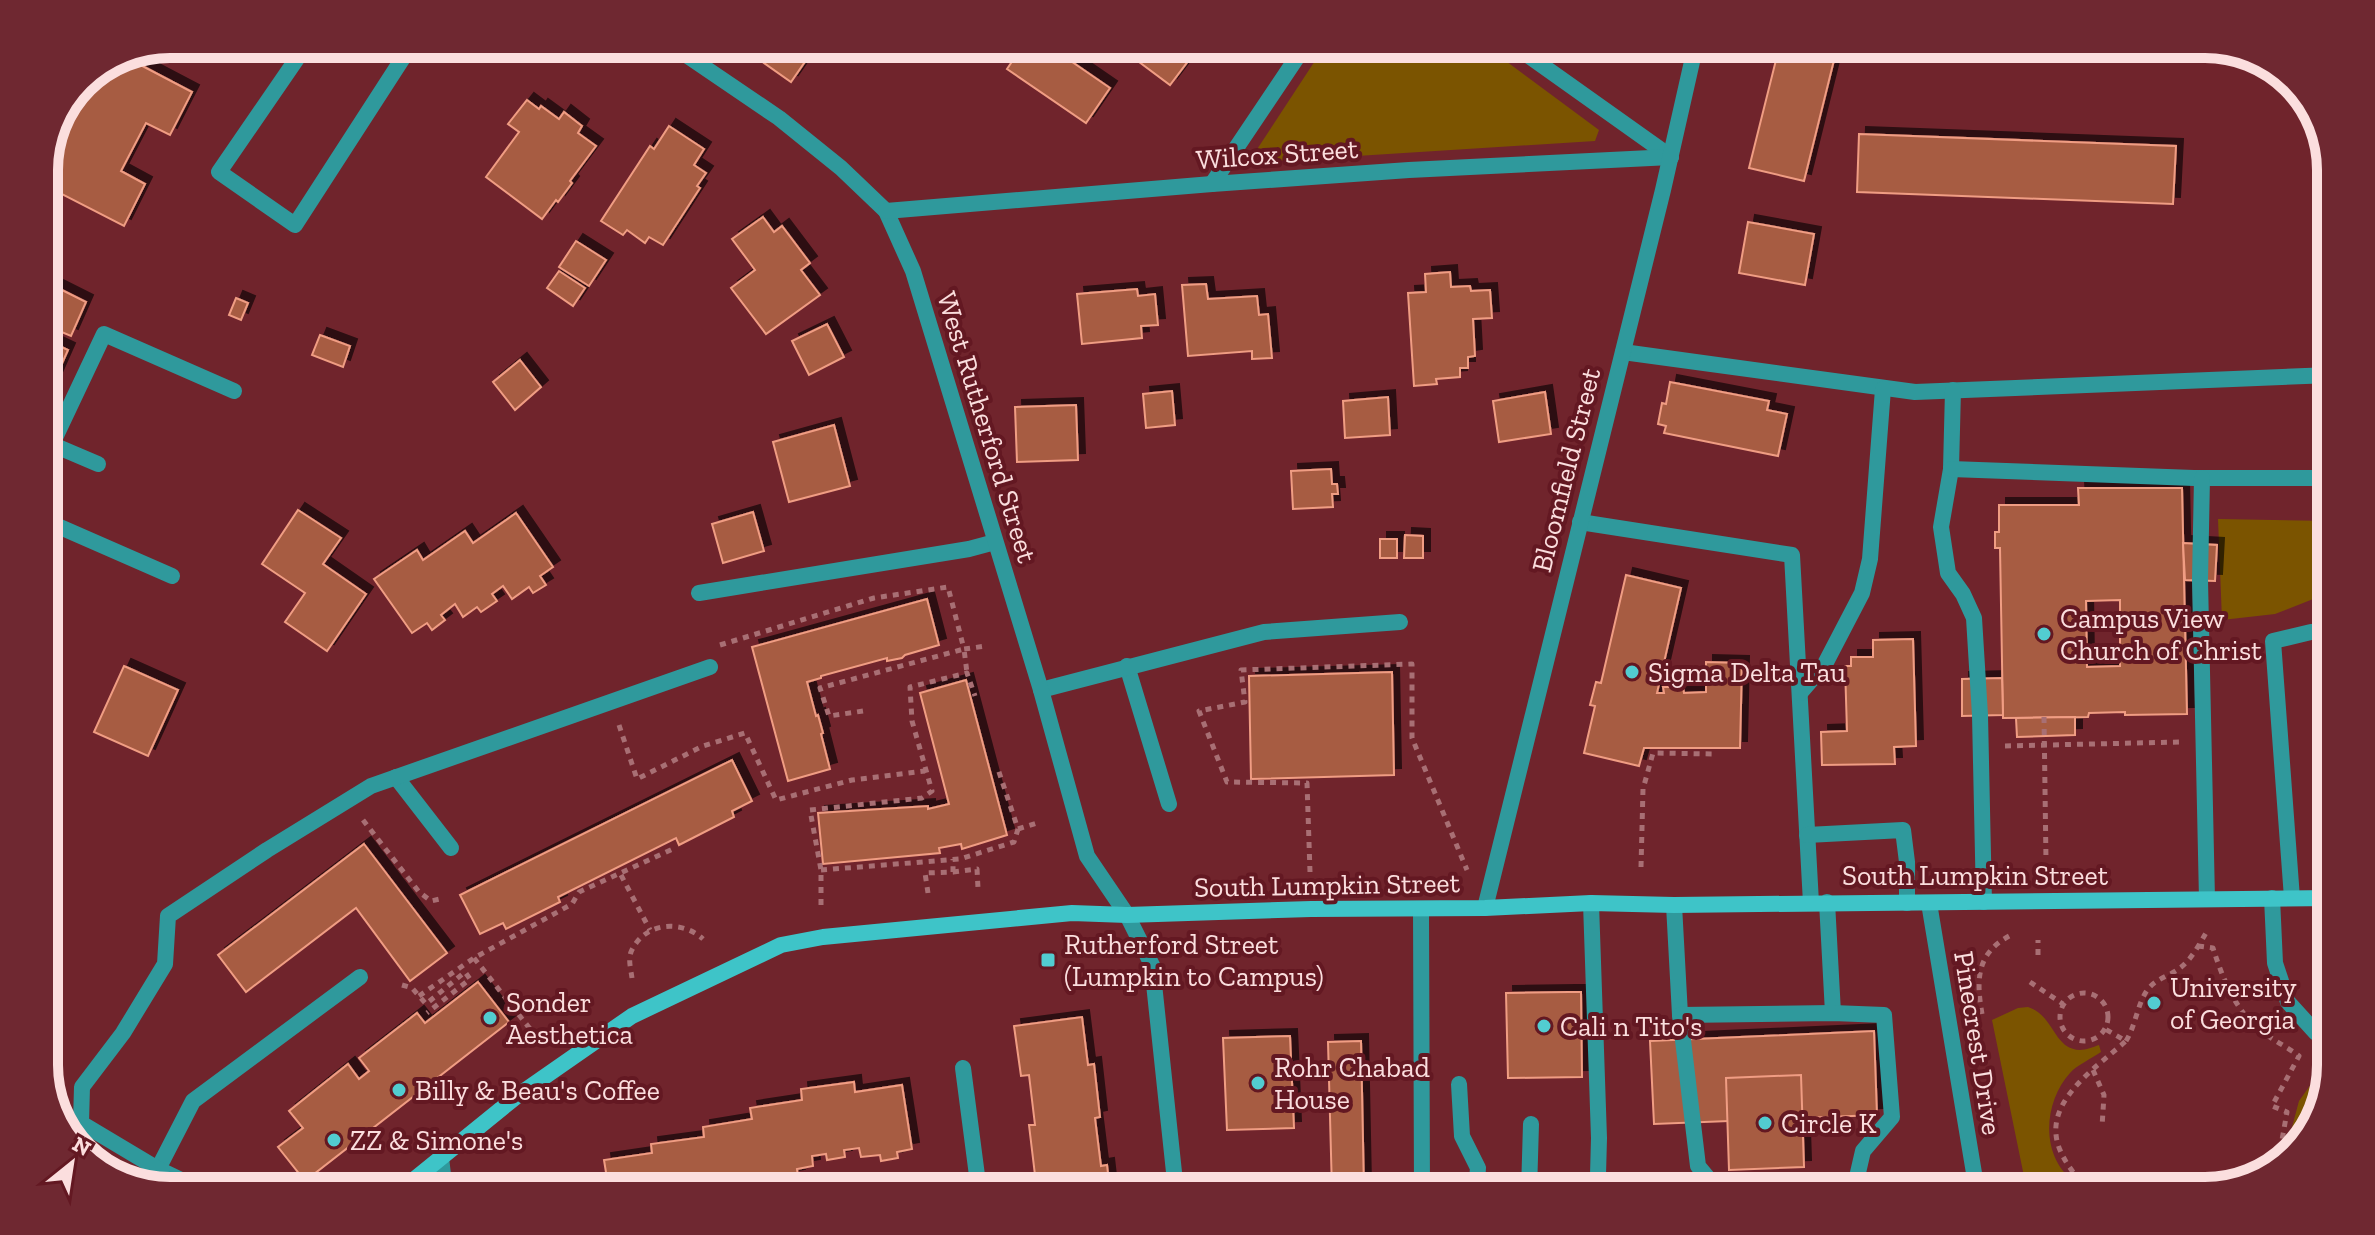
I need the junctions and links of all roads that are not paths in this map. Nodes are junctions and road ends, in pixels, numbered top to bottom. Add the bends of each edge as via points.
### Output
1 (297, 58) edge
2 (403, 58) edge
3 (691, 58) edge
4 (1297, 58) edge
5 (1532, 58) edge
6 (1693, 58) edge
7 (1671, 157) junction
8 (1212, 184) junction
9 (886, 211) junction
10 (1623, 352) junction
11 (2317, 376) edge
12 (1883, 389) junction
13 (1953, 390) junction
14 (234, 391) dead end
15 (58, 423) edge
16 (58, 446) edge
17 (98, 464) dead end
18 (1951, 469) junction
19 (2202, 478) junction
20 (2317, 478) edge
21 (1580, 522) junction
22 (58, 526) edge
23 (995, 542) junction
24 (172, 576) dead end
25 (699, 593) dead end
26 (1400, 622) dead end
27 (2317, 632) edge
28 (1127, 666) junction
29 (710, 667) dead end
30 (1041, 690) junction
31 (1800, 693) junction
32 (396, 777) junction
33 (1169, 804) dead end
34 (1807, 835) junction
35 (451, 848) dead end
36 (2272, 898) junction
37 (2292, 898) junction
38 (2317, 898) edge
39 (2207, 899) junction
40 (1819, 902) junction
41 (1984, 902) junction
42 (1591, 903) junction
43 (1907, 903) junction
44 (1929, 903) junction
45 (1674, 905) junction
46 (1485, 908) junction
47 (1421, 909) junction
48 (1127, 915) junction
49 (360, 977) dead end
50 (1833, 1013) junction
51 (1680, 1015) junction
52 (2316, 1033) dead end
53 (963, 1068) dead end
54 (1459, 1084) dead end
55 (1531, 1124) dead end
56 (441, 1158) junction
57 (158, 1169) junction
58 (175, 1177) edge
59 (417, 1177) edge
60 (443, 1177) edge
61 (977, 1177) edge
62 (1175, 1177) edge
63 (1422, 1177) edge
64 (1477, 1177) edge
65 (1529, 1177) edge
66 (1597, 1177) edge
67 (1707, 1177) edge
68 (1857, 1177) edge
69 (1975, 1177) edge

1 - 2 street via 219,172 295,225
3 - 9 street, West Rutherford Street via 779,118
4 - 8 street
5 - 7 street
6 - 7 street, Bloomfield Street
7 - 8 street, Wilcox Street
7 - 10 street, Bloomfield Street
8 - 9 street, Wilcox Street
9 - 23 street, West Rutherford Street via 913,271
10 - 12 street
10 - 21 street, Bloomfield Street
11 - 13 street
12 - 13 street
12 - 31 street via 1870,559 1862,593 1825,664
13 - 18 street
14 - 15 street via 104,334
16 - 17 street
18 - 19 street
18 - 41 street via 1941,527 1948,573 1974,618
19 - 20 street
19 - 39 street
21 - 31 street via 1792,555
21 - 46 street, Bloomfield Street
22 - 24 street
23 - 25 street
23 - 30 street, West Rutherford Street
26 - 28 street via 1264,632
27 - 37 street via 2273,641
28 - 30 street
28 - 33 street
29 - 32 street
30 - 48 street, West Rutherford Street via 1087,856
31 - 34 street
32 - 35 street
32 - 57 street via 349,799 168,916 165,964 82,1087 81,1123
34 - 40 street
34 - 43 street via 1903,830
36 - 37 main road, South Lumpkin Street
36 - 39 main road, South Lumpkin Street
36 - 52 street via 2275,963 2288,1002
37 - 38 main road, South Lumpkin Street
39 - 41 main road, South Lumpkin Street
40 - 43 main road, South Lumpkin Street
40 - 45 main road, South Lumpkin Street
40 - 50 street
41 - 44 main road, South Lumpkin Street
42 - 45 main road, South Lumpkin Street
42 - 46 main road, South Lumpkin Street
42 - 66 street
43 - 44 main road, South Lumpkin Street
44 - 69 street, Pinecrest Drive
45 - 51 street
46 - 47 main road, South Lumpkin Street
47 - 48 main road, South Lumpkin Street
47 - 63 street
48 - 56 main road, South Lumpkin Street via 1072,913 781,945 632,1016 517,1096
48 - 62 street, West Rutherford Street via 1152,965
49 - 57 street via 193,1101
50 - 51 street
50 - 68 street via 1884,1015 1892,1117 1863,1151
51 - 67 street via 1698,1166
53 - 61 street
54 - 64 street via 1462,1136
55 - 65 street
56 - 59 main road, South Lumpkin Street
56 - 60 street
57 - 58 street

